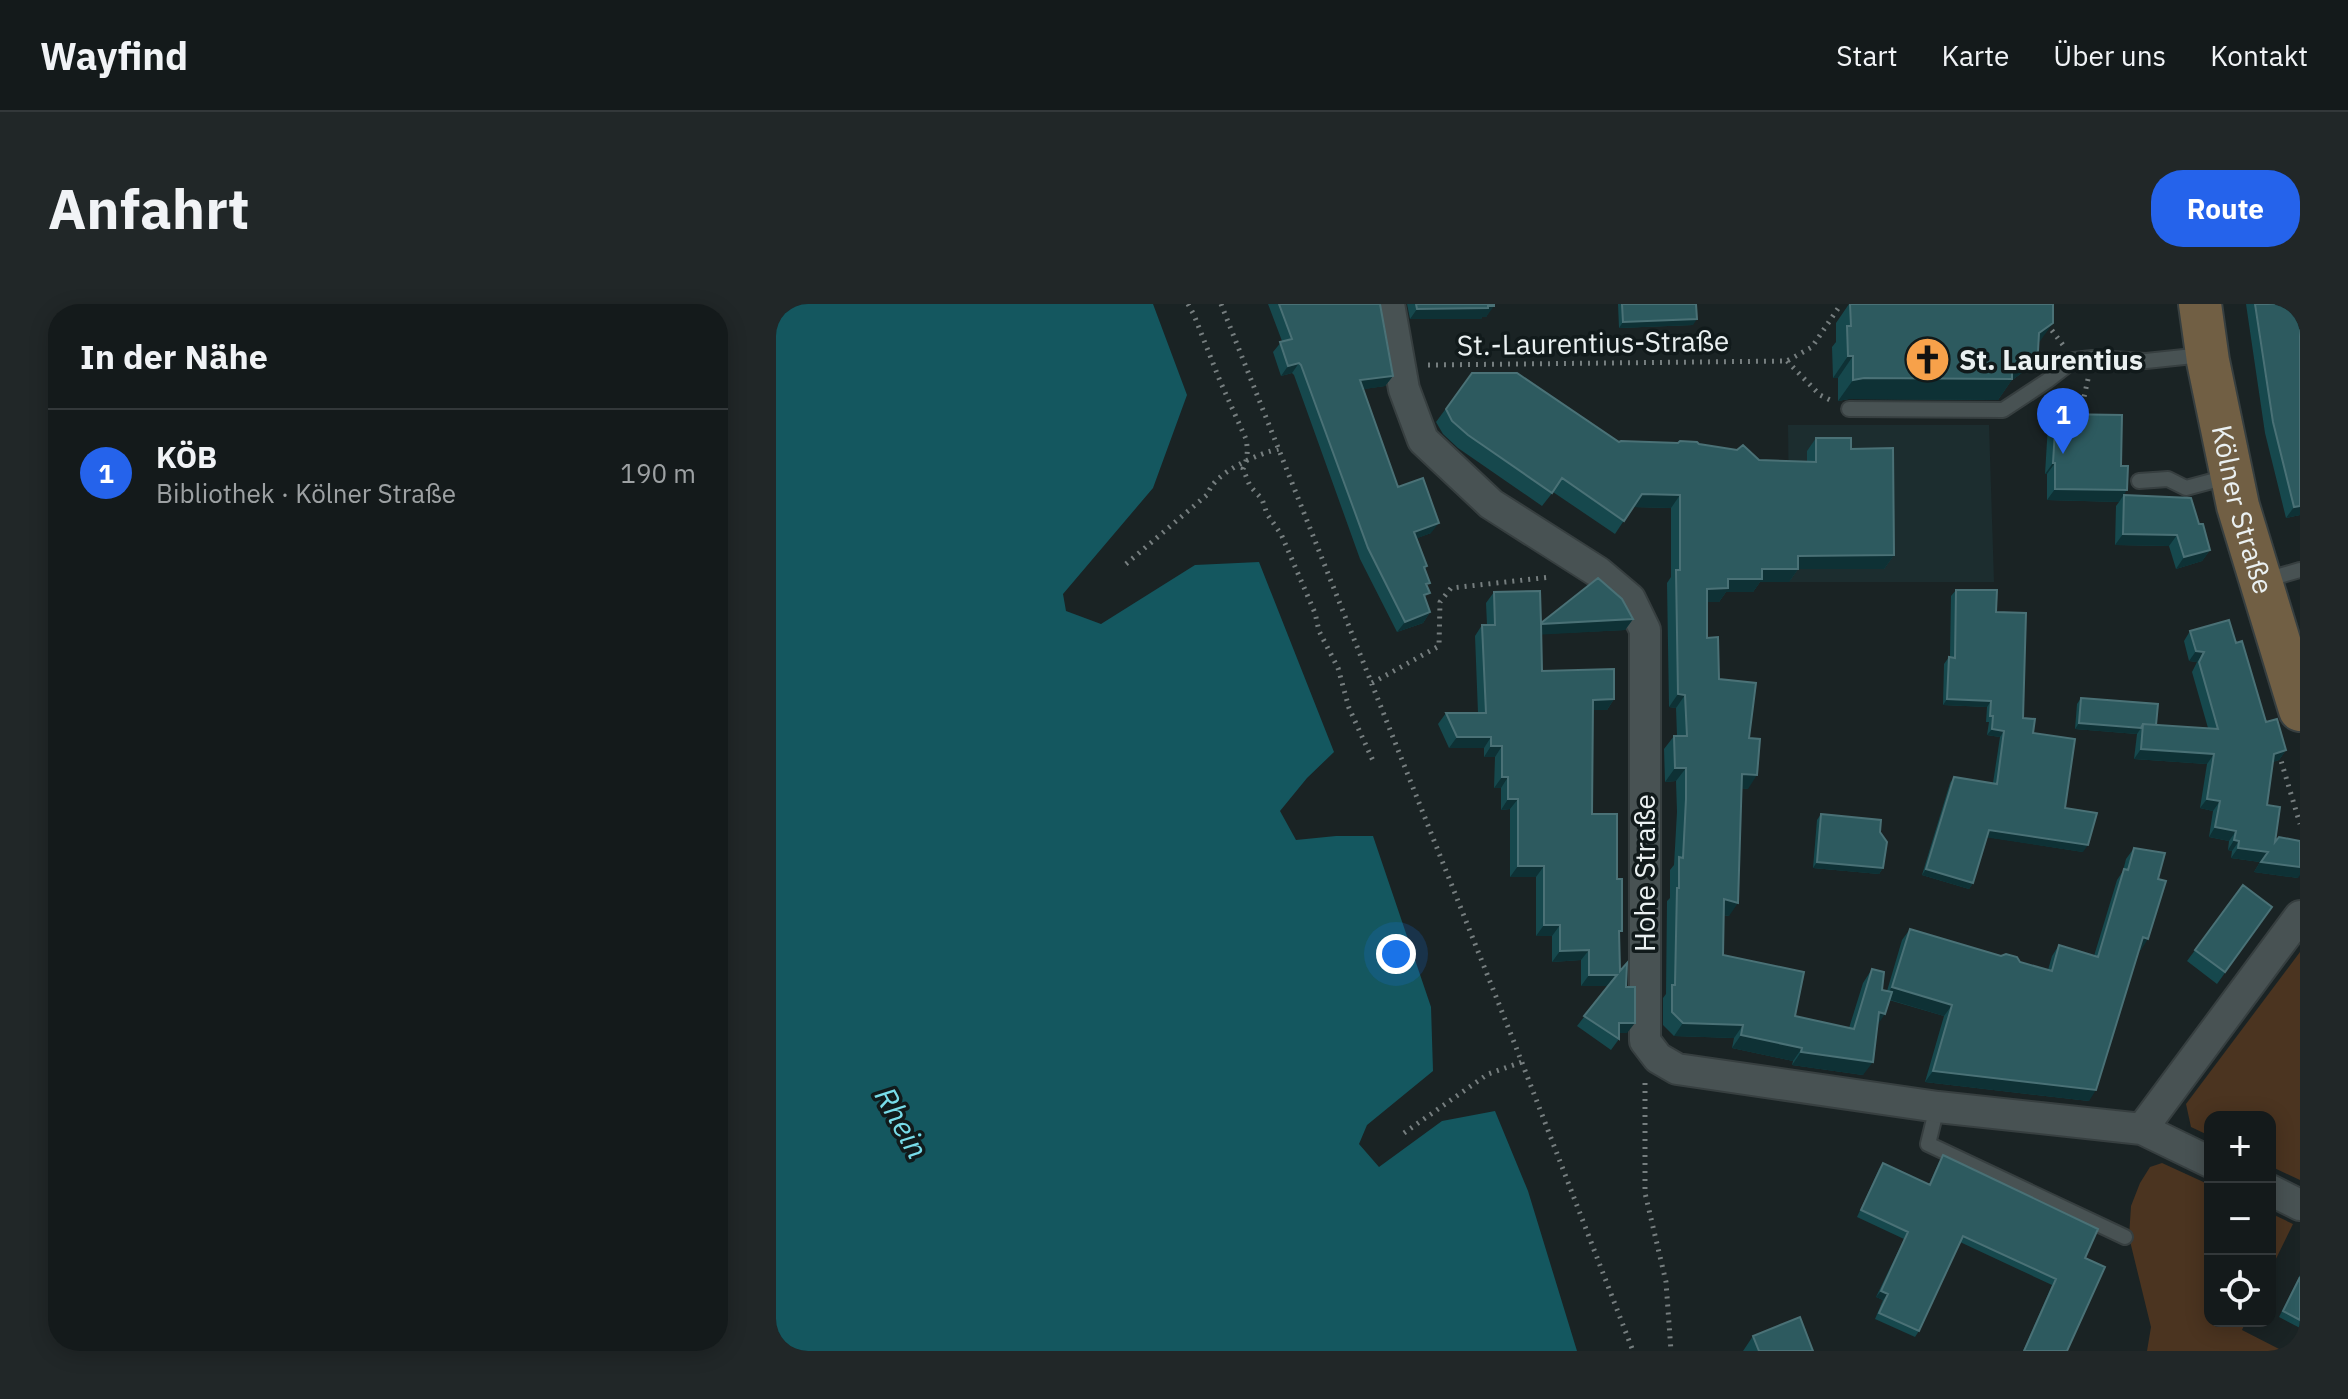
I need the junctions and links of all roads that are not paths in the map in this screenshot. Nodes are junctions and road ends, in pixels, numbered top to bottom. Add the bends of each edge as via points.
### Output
1 (1389, 304) edge
2 (2200, 304) edge
3 (2207, 355) junction
4 (1849, 409) road end
5 (2232, 476) junction
6 (2139, 481) dead end
7 (2300, 570) edge
8 (2261, 581) junction
9 (2300, 710) edge
10 (2300, 916) edge
11 (1937, 1107) junction
12 (2142, 1129) junction
13 (2204, 1159) edge
14 (2276, 1193) edge
15 (2300, 1205) edge
16 (2125, 1237) dead end

1 - 11 street, Hohe Straße via 1404,389 1423,440 1491,504 1598,572 1630,599 1645,630 1645,1041 1658,1058 1677,1069
2 - 3 main road, Kölner Straße
3 - 4 lane via 2074,360 2003,410
3 - 5 main road, Kölner Straße
5 - 6 lane via 2186,488 2168,479
5 - 8 main road, Kölner Straße
7 - 8 lane
8 - 9 main road, Kölner Straße via 2283,634
10 - 12 street
11 - 12 street
11 - 16 lane via 1928,1144
12 - 13 street
14 - 15 street

